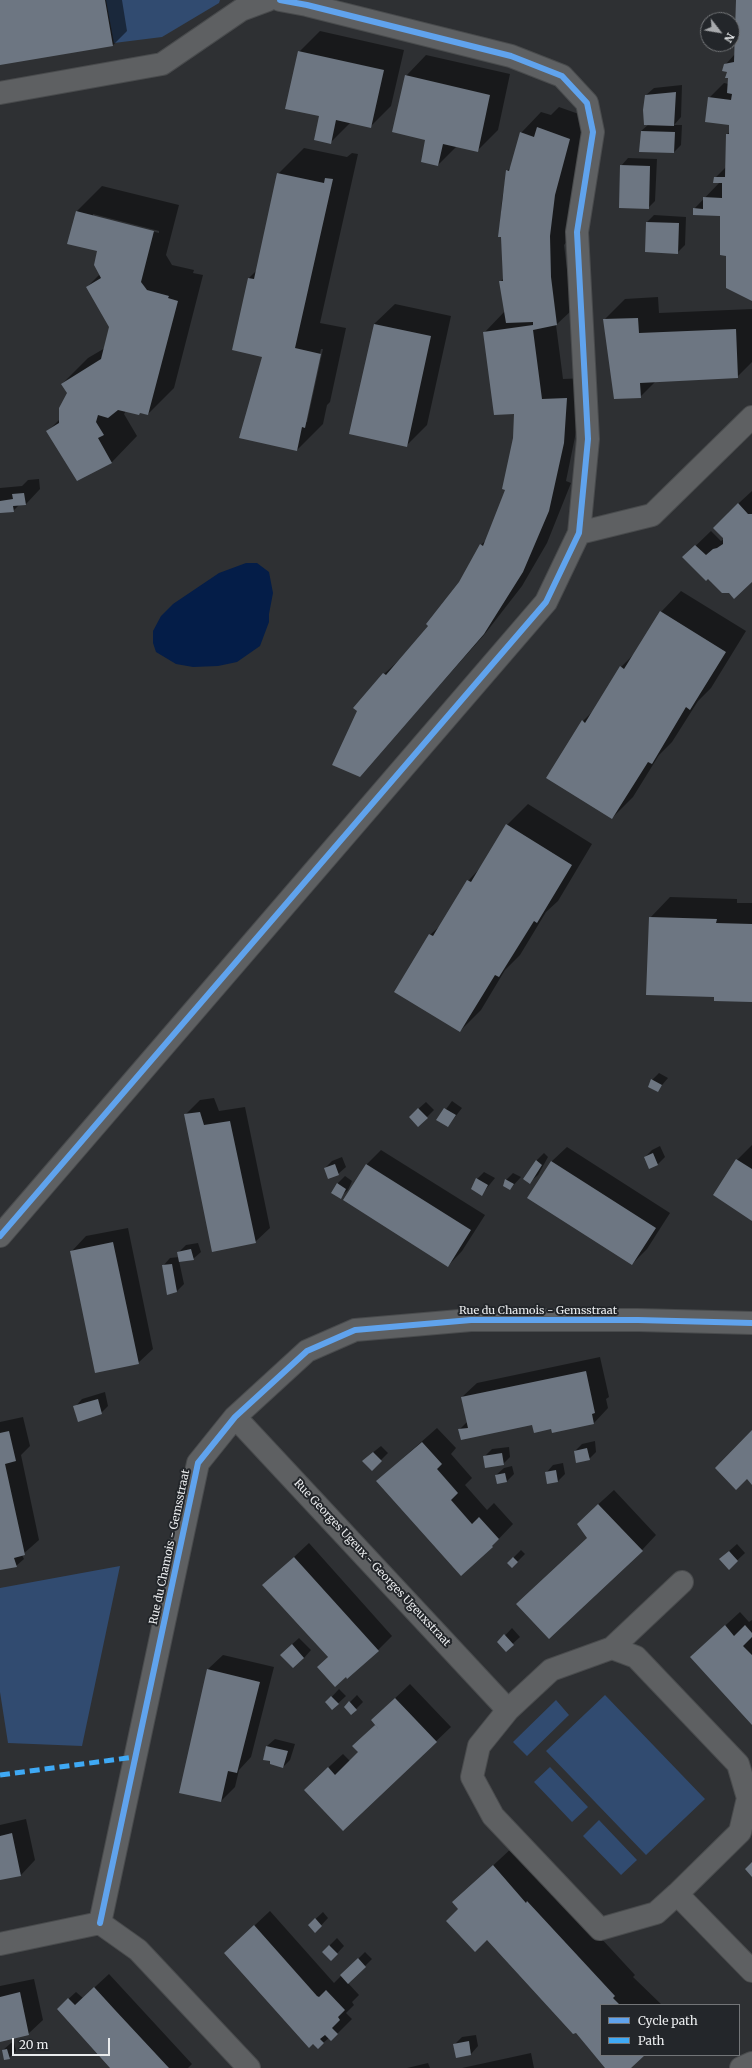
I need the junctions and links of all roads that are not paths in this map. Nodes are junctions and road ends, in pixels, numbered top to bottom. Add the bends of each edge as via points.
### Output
1 (268, 0) edge
2 (280, 0) edge
3 (0, 93) edge
4 (752, 417) edge
5 (579, 533) junction
6 (0, 1236) edge
7 (751, 1324) edge
8 (236, 1417) junction
9 (682, 1582) dead end
10 (612, 1648) junction
11 (508, 1710) junction
12 (677, 1894) junction
13 (100, 1923) junction
14 (0, 1944) edge
15 (752, 1971) edge
16 (752, 2063) edge
17 (249, 2068) edge
18 (741, 2068) edge

1 - 3 street via 240,10 162,64
2 - 5 street via 511,56 562,76 587,103 593,132 577,232 588,439
4 - 5 street via 652,515
5 - 6 street via 546,602
7 - 8 street, Rue du Chamois - Gemsstraat via 638,1320 471,1320 355,1330 307,1352
8 - 11 street, Rue Georges Ugeux - Georges Ugeuxstraat
8 - 13 street, Rue du Chamois - Gemsstraat via 198,1463
9 - 10 street
10 - 11 street via 551,1670
10 - 12 street via 636,1657 738,1764 748,1798 740,1832
11 - 12 street via 479,1746 472,1777 493,1816 600,1929 656,1913
12 - 15 street
13 - 14 street
13 - 17 street via 138,1950
16 - 18 street

